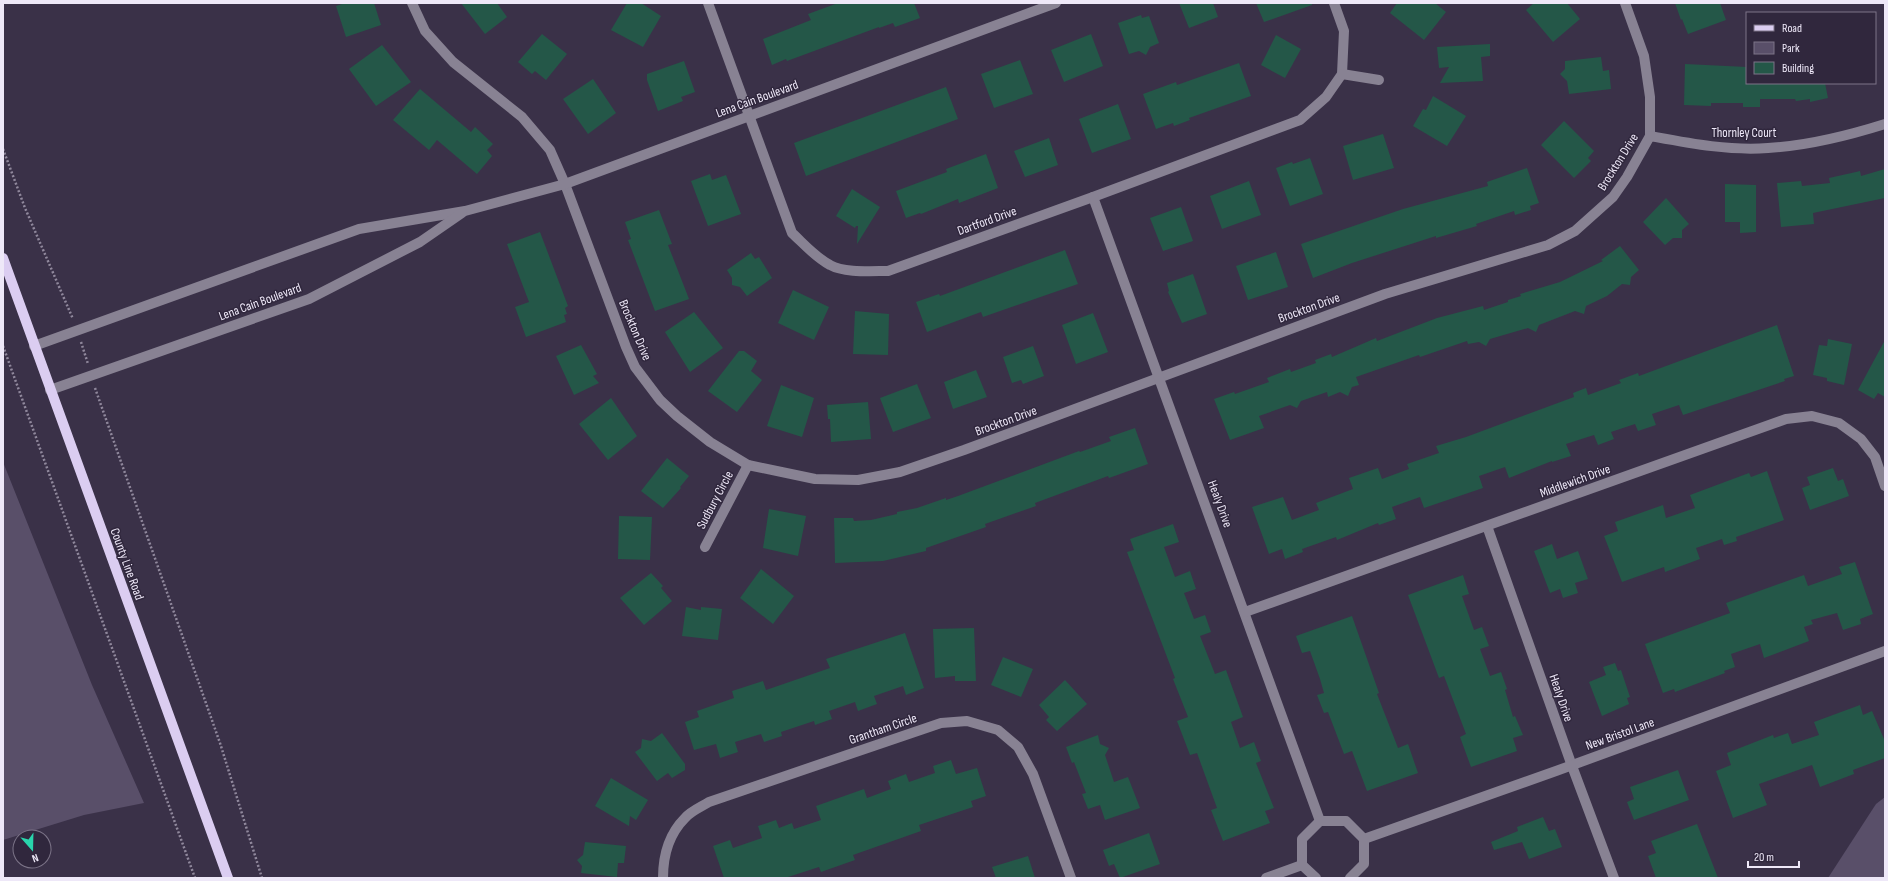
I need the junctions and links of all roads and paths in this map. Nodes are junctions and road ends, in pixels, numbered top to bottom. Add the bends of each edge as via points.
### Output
1 (412, 3) edge
2 (708, 3) edge
3 (1056, 3) edge
4 (1334, 3) edge
5 (1625, 3) edge
6 (1342, 74) junction
7 (1379, 80) dead end
8 (748, 116) junction
9 (1885, 124) edge
10 (1650, 136) junction
11 (3, 149) edge
12 (566, 184) junction
13 (1093, 197) junction
14 (465, 211) junction
15 (3, 258) edge
16 (78, 331) junction
17 (3, 346) edge
18 (34, 346) junction
19 (91, 376) junction
20 (1159, 377) junction
21 (50, 390) junction
22 (748, 465) junction
23 (1885, 486) edge
24 (1487, 526) junction
25 (705, 547) dead end
26 (1245, 612) junction
27 (1885, 651) edge
28 (1572, 766) junction
29 (1320, 821) junction
30 (1364, 839) junction
31 (1302, 864) junction
32 (194, 878) edge
33 (228, 878) edge
34 (262, 878) edge
35 (663, 878) edge
36 (1071, 878) edge
37 (1266, 878) edge
38 (1316, 878) edge
39 (1350, 878) edge
40 (1614, 878) edge

1 - 12 street, Brockton Drive via 425,31 453,62 522,117 536,132 550,150
2 - 8 street, Dartford Drive
3 - 8 street, Lena Cain Boulevard
4 - 6 street via 1344,31
5 - 10 street, Brockton Drive via 1644,56 1650,97
6 - 7 street
6 - 13 street, Dartford Drive via 1326,97 1300,120
8 - 12 street, Lena Cain Boulevard
8 - 13 street, Dartford Drive via 792,233 810,251 831,266 860,271 888,271
9 - 10 street, Thornley Court via 1828,138 1768,148 1708,146
10 - 20 street, Brockton Drive via 1613,197 1575,231 1548,245 1385,294
11 - 16 path via 25,208
12 - 14 street, Lena Cain Boulevard
12 - 22 street, Brockton Drive via 635,367 660,400 677,416 710,442
13 - 20 street, Healy Drive
14 - 16 street, Lena Cain Boulevard via 359,229
14 - 19 street, Lena Cain Boulevard via 420,242 309,299
15 - 18 main road, County Line Road
16 - 18 street, Lena Cain Boulevard
16 - 19 path
17 - 32 path
18 - 21 main road, County Line Road
19 - 21 street, Lena Cain Boulevard
19 - 34 path via 220,743
20 - 22 street, Brockton Drive via 900,472 858,480 815,478
20 - 26 street, Healy Drive
21 - 33 main road, County Line Road
22 - 25 street, Sudbury Circle
23 - 24 street, Middlewich Drive via 1875,457 1861,439 1838,423 1812,416 1786,420
24 - 26 street, Middlewich Drive
24 - 28 street, Healy Drive
26 - 29 street, Healy Drive
27 - 28 street, New Bristol Lane
28 - 30 street, New Bristol Lane
28 - 40 street, Healy Drive
29 - 30 street via 1346,821
29 - 31 street via 1302,839
30 - 39 street via 1364,864
31 - 37 street
31 - 38 street
35 - 36 street, Grantham Circle via 663,858 670,839 685,817 709,802 941,723 967,721 998,730 1018,747 1032,774

